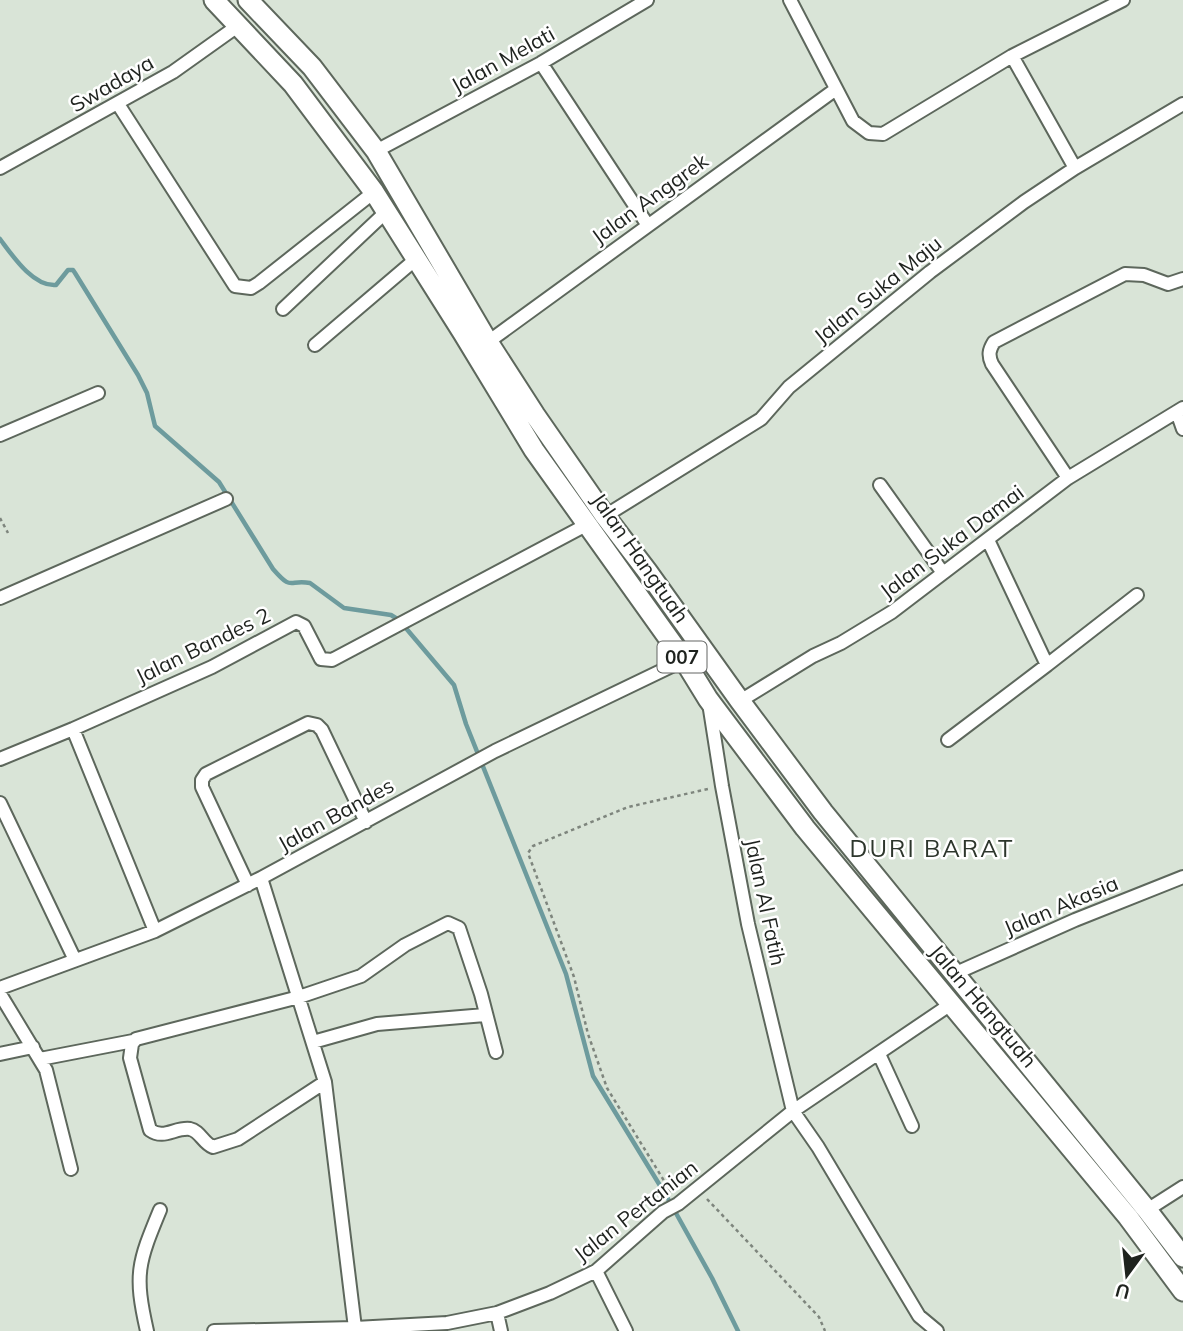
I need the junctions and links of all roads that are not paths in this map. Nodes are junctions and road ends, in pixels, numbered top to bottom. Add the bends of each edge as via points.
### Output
1 (214, 0) edge
2 (248, 0) edge
3 (647, 0) edge
4 (790, 0) edge
5 (1123, 0) edge
6 (626, 5) edge
7 (239, 25) junction
8 (1012, 56) junction
9 (541, 63) junction
10 (312, 67) junction
11 (293, 84) junction
12 (836, 89) junction
13 (118, 104) junction
14 (1181, 109) edge
15 (376, 151) junction
16 (0, 168) edge
17 (1075, 168) junction
18 (373, 192) junction
19 (386, 212) junction
20 (647, 225) junction
21 (416, 259) junction
22 (1183, 279) edge
23 (283, 309) dead end
24 (488, 342) junction
25 (315, 345) dead end
26 (98, 393) dead end
27 (1180, 410) edge
28 (1183, 429) edge
29 (0, 435) edge
30 (1068, 478) junction
31 (880, 485) dead end
32 (226, 499) dead end
33 (596, 520) junction
34 (988, 540) junction
35 (647, 571) junction
36 (943, 573) junction
37 (629, 583) junction
38 (1137, 595) dead end
39 (0, 598) edge
40 (684, 660) junction
41 (1047, 665) junction
42 (708, 699) junction
43 (740, 701) junction
44 (73, 729) junction
45 (948, 740) dead end
46 (0, 759) edge
47 (0, 803) edge
48 (366, 822) junction
49 (1183, 877) edge
50 (261, 878) junction
51 (248, 885) junction
52 (155, 931) junction
53 (75, 960) junction
54 (956, 973) junction
55 (0, 988) edge
56 (0, 994) edge
57 (299, 997) junction
58 (951, 1004) junction
59 (485, 1015) junction
60 (133, 1041) junction
61 (313, 1042) junction
62 (496, 1052) dead end
63 (36, 1053) junction
64 (0, 1054) edge
65 (878, 1054) junction
66 (325, 1082) junction
67 (793, 1111) junction
68 (912, 1126) dead end
69 (71, 1169) dead end
70 (1183, 1187) edge
71 (160, 1210) dead end
72 (1147, 1210) junction
73 (1183, 1258) edge
74 (596, 1271) junction
75 (1183, 1291) edge
76 (497, 1313) junction
77 (447, 1327) edge
78 (355, 1328) junction
79 (311, 1330) edge
80 (147, 1331) edge
81 (221, 1331) edge
82 (500, 1331) edge
83 (626, 1331) edge
84 (937, 1331) edge

1 - 7 highway, Jalan Hangtuah / 007
2 - 10 highway, Jalan Hangtuah / 007
3 - 6 street, Jalan Melati
4 - 12 street
5 - 8 street
6 - 9 street, Jalan Melati
7 - 11 highway, Jalan Hangtuah / 007
7 - 13 street, Swadaya
8 - 12 street via 883,134 869,133 853,121
8 - 17 street
9 - 15 street, Jalan Melati
9 - 20 street
10 - 11 highway
10 - 15 highway, Jalan Hangtuah / 007
11 - 18 highway, Jalan Hangtuah / 007
12 - 20 street, Jalan Anggrek
13 - 16 street, Swadaya
13 - 18 street via 235,286 251,288 259,283
14 - 17 street, Jalan Suka Maju
15 - 24 highway, Jalan Hangtuah / 007
17 - 33 street, Jalan Suka Maju via 898,298 789,387 761,419
18 - 19 highway, Jalan Hangtuah / 007
19 - 21 highway, Jalan Hangtuah / 007
19 - 23 street
20 - 24 street, Jalan Anggrek
21 - 25 street
21 - 33 highway, Jalan Hangtuah / 007 via 534,450
22 - 30 street via 1168,284 1125,274 994,342 989,358 992,364
24 - 33 highway, Jalan Hangtuah / 007
26 - 29 street
27 - 28 street
27 - 30 street, Jalan Suka Damai
30 - 34 street, Jalan Suka Damai
31 - 36 street
32 - 39 street
33 - 35 highway, Jalan Hangtuah / 007
33 - 37 highway, Jalan Hangtuah / 007
33 - 44 street, Jalan Bandes 2 via 332,660 324,661 304,626 296,622 212,667
34 - 36 street, Jalan Suka Damai
34 - 41 street
35 - 37 highway
35 - 43 highway, Jalan Hangtuah / 007
36 - 43 street, Jalan Suka Damai via 892,612
37 - 40 highway, Jalan Hangtuah / 007
38 - 41 street
40 - 42 highway, Jalan Hangtuah / 007
40 - 48 street, Jalan Bandes via 495,751
41 - 45 street
42 - 58 highway, Jalan Hangtuah / 007 via 805,828
42 - 67 street, Jalan Al Fatih via 748,924
43 - 54 highway, Jalan Hangtuah / 007 via 823,812
44 - 46 street, Jalan Bandes 2
44 - 52 street
47 - 53 street
48 - 50 street, Jalan Bandes
48 - 51 street via 322,730 313,723 206,774 202,787
49 - 54 street, Jalan Akasia
50 - 51 street, Jalan Bandes
50 - 57 street
51 - 52 street, Jalan Bandes
52 - 53 street, Jalan Bandes
53 - 55 street, Jalan Bandes
54 - 72 highway, Jalan Hangtuah / 007
56 - 63 street
57 - 59 street via 361,976 405,945 448,923 459,928
57 - 60 street
57 - 61 street
58 - 65 street, Jalan Pertanian
58 - 75 highway, Jalan Hangtuah / 007 via 1128,1217
59 - 61 street via 377,1024
59 - 62 street
60 - 63 street
60 - 66 street via 130,1058 150,1130 163,1135 191,1129 213,1147 238,1139
61 - 66 street
63 - 64 street
63 - 69 street via 46,1070
65 - 67 street, Jalan Pertanian
65 - 68 street
66 - 78 street
67 - 74 street, Jalan Pertanian via 663,1212
67 - 84 street via 919,1316
70 - 72 street
71 - 80 street via 139,1267
72 - 73 highway, Jalan Hangtuah / 007
74 - 76 street, Jalan Pertanian
74 - 83 street
76 - 77 street, Jalan Pertanian
76 - 82 street
77 - 78 street, Jalan Pertanian
78 - 79 street, Jalan Pertanian
79 - 81 street, Jalan Pertanian

